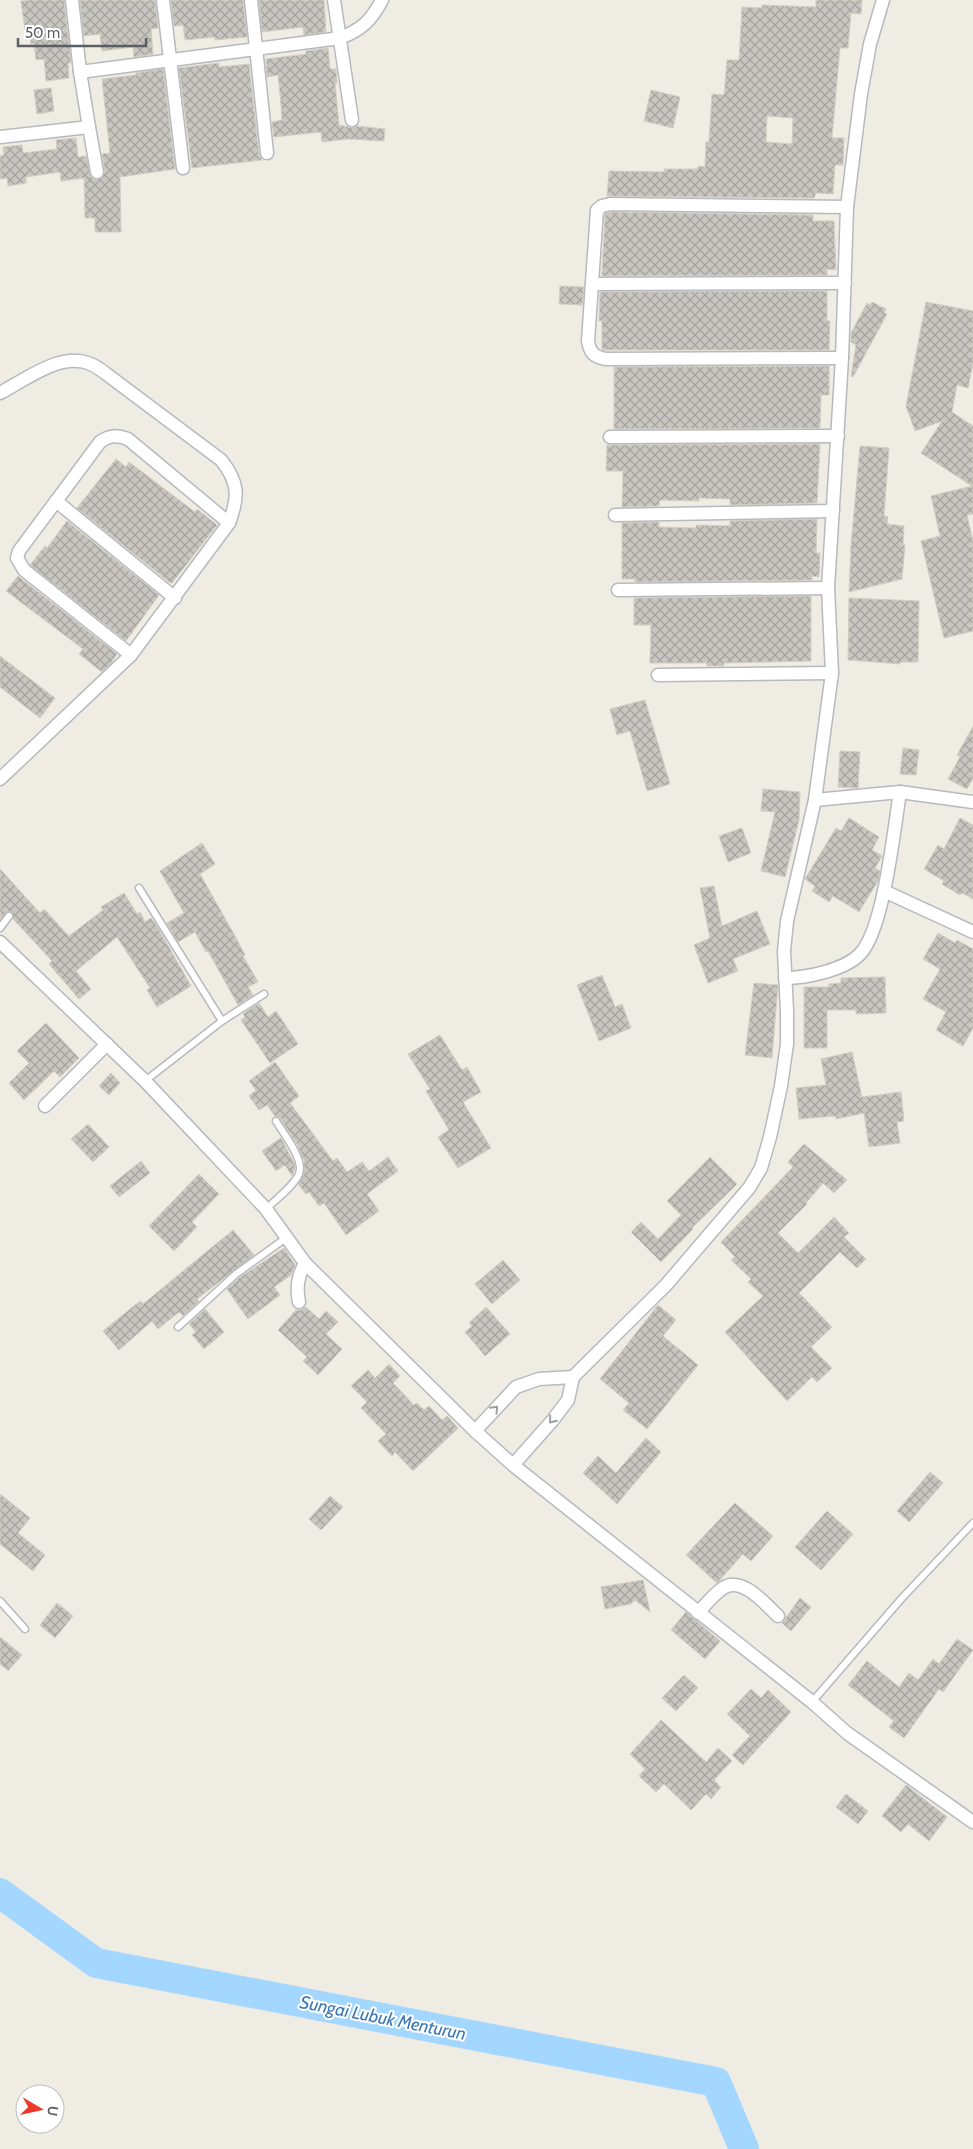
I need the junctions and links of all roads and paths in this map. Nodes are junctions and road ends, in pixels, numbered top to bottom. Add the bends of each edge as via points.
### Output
1 (72, 0) edge
2 (163, 0) edge
3 (251, 0) edge
4 (334, 0) edge
5 (382, 0) edge
6 (883, 0) edge
7 (340, 38) junction
8 (255, 48) junction
9 (169, 60) junction
10 (80, 72) junction
11 (352, 120) dead end
12 (89, 127) junction
13 (0, 137) edge
14 (267, 153) dead end
15 (183, 168) dead end
16 (97, 172) dead end
17 (847, 207) junction
18 (592, 284) junction
19 (845, 284) junction
20 (842, 358) junction
21 (0, 393) edge
22 (838, 436) junction
23 (610, 437) dead end
24 (56, 501) junction
25 (833, 511) junction
26 (615, 515) dead end
27 (229, 523) junction
28 (828, 588) junction
29 (618, 590) dead end
30 (175, 598) junction
31 (131, 656) junction
32 (832, 673) junction
33 (658, 675) dead end
34 (0, 779) edge
35 (900, 792) junction
36 (815, 800) junction
37 (973, 802) edge
38 (139, 888) dead end
39 (884, 891) junction
40 (9, 916) dead end
41 (0, 928) edge
42 (973, 932) edge
43 (0, 942) edge
44 (785, 978) junction
45 (264, 994) dead end
46 (222, 1021) junction
47 (107, 1044) junction
48 (145, 1081) junction
49 (45, 1106) dead end
50 (276, 1121) dead end
51 (266, 1209) junction
52 (286, 1238) junction
53 (305, 1263) junction
54 (299, 1302) dead end
55 (178, 1327) dead end
56 (573, 1377) junction
57 (475, 1431) junction
58 (513, 1465) junction
59 (973, 1523) edge
60 (0, 1601) edge
61 (698, 1613) junction
62 (778, 1616) dead end
63 (25, 1629) dead end
64 (812, 1702) junction
65 (973, 1822) edge

1 - 10 street
2 - 9 street
3 - 8 street
4 - 7 street
5 - 7 street via 358,31
6 - 17 street via 870,44 861,94
7 - 8 street
7 - 11 street
8 - 9 street
8 - 14 street
9 - 10 street
9 - 15 street
10 - 12 street
12 - 13 street
12 - 16 street
17 - 18 street via 602,206 597,210
17 - 19 street
18 - 19 street
18 - 20 street via 588,341 596,358
19 - 20 street
20 - 22 street
21 - 27 street via 63,362 78,360 89,363 221,460 230,471 236,488 236,505
22 - 23 street
22 - 25 street
24 - 27 street via 100,442 116,435 128,439
24 - 30 street
24 - 31 street via 19,551 19,564
25 - 26 street
25 - 28 street
27 - 30 street
28 - 29 street
28 - 32 street
30 - 31 street
31 - 34 street
32 - 33 street
32 - 36 street
35 - 36 street
35 - 37 street
35 - 39 street
36 - 44 street via 786,921
38 - 46 lane
39 - 42 street
39 - 44 street via 868,945 859,956 802,978
40 - 41 lane
43 - 47 street
44 - 56 street via 787,1044 770,1137 760,1168 749,1188 666,1285
45 - 46 lane
46 - 48 lane
47 - 48 street
47 - 49 street
48 - 51 street
50 - 51 lane via 300,1166 293,1182
51 - 52 street
52 - 53 street
52 - 55 lane via 236,1274
53 - 54 street via 297,1285
53 - 57 street
57 -> 56 street via 516,1387 540,1379
56 -> 58 street via 568,1400
57 - 58 street
58 - 61 street
59 - 64 lane via 902,1598
60 - 63 lane
61 - 62 street via 730,1584 750,1591
61 - 64 street
64 - 65 street via 847,1733

